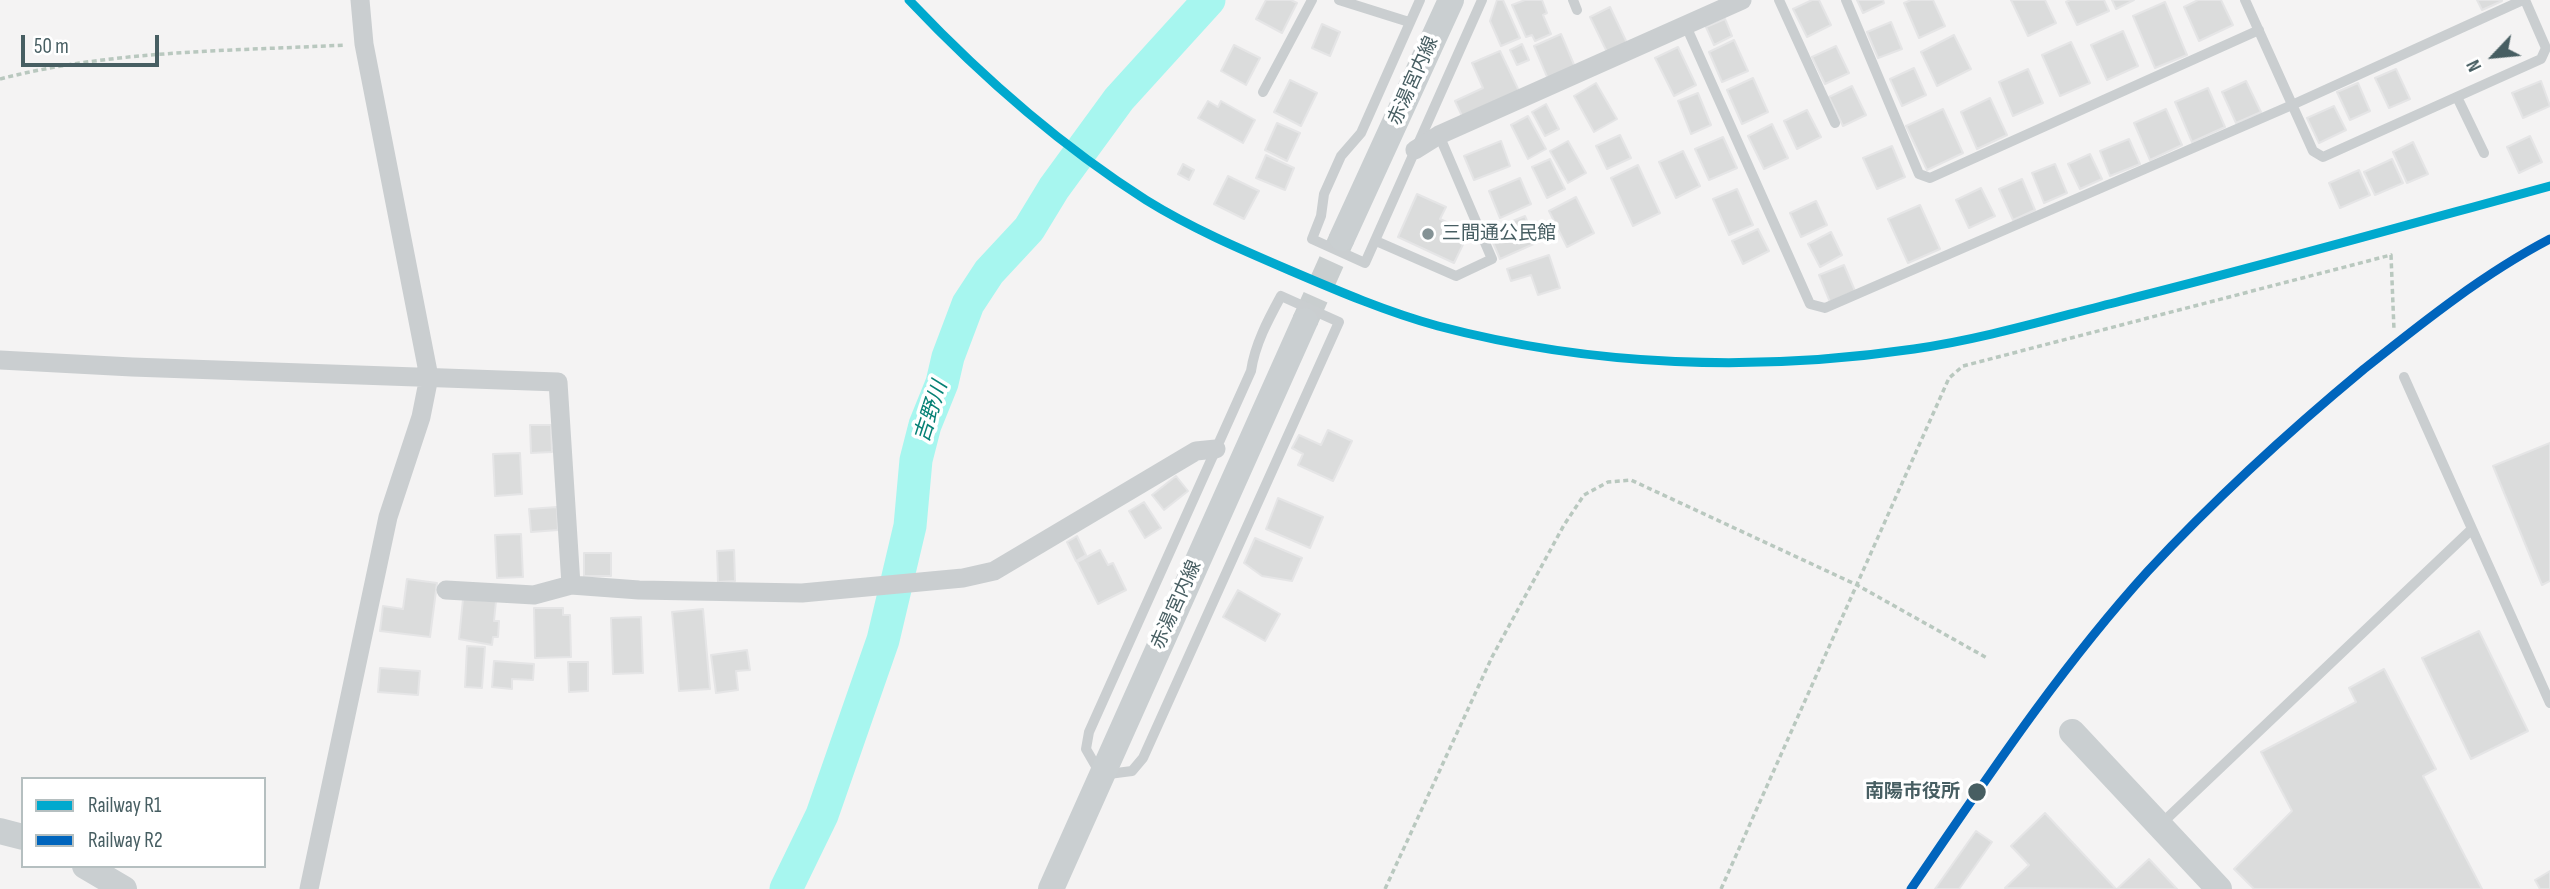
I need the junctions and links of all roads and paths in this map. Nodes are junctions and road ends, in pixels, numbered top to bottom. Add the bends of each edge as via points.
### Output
1 (360, 0) edge
2 (1312, 0) edge
3 (1339, 0) edge
4 (1420, 0) edge
5 (1451, 0) edge
6 (1482, 0) edge
7 (1741, 0) edge
8 (1779, 0) edge
9 (1846, 0) edge
10 (2245, 0) edge
11 (2524, 0) edge
12 (1409, 22) junction
13 (1686, 26) junction
14 (2259, 30) junction
15 (364, 44) junction
16 (0, 79) edge
17 (1262, 92) dead end
18 (2457, 97) junction
19 (2292, 105) junction
20 (1835, 123) dead end
21 (1439, 135) junction
22 (1415, 150) junction
23 (2484, 153) dead end
24 (1342, 238) tunnel mouth
25 (1376, 241) junction
26 (1305, 321) tunnel mouth
27 (2394, 330) dead end
28 (0, 360) edge
29 (2404, 376) dead end
30 (429, 377) junction
31 (1216, 449) junction
32 (2472, 529) junction
33 (571, 584) junction
34 (1857, 585) junction
35 (446, 590) dead end
36 (1987, 658) dead end
37 (2550, 703) edge
38 (2072, 732) dead end
39 (1101, 775) junction
40 (2159, 825) junction
41 (0, 831) edge
42 (21, 836) edge
43 (88, 868) edge
44 (124, 889) edge
45 (309, 889) edge
46 (1051, 889) edge
47 (1385, 889) edge
48 (1721, 889) edge
49 (2219, 889) edge

1 - 15 street
2 - 17 lane
3 - 12 lane
4 - 12 lane
5 - 24 main road, 赤湯宮内線
6 - 22 lane
7 - 13 street
8 - 20 lane
9 - 14 lane via 1919,174 1930,178
10 - 14 lane
11 - 18 lane via 2546,48 2541,59
11 - 19 lane
12 - 25 lane via 1361,133 1341,156 1324,194 1312,239 1365,263
13 - 19 lane via 1810,304 1825,308
13 - 21 street
14 - 19 lane
15 - 16 path via 172,54 40,69
15 - 30 street
18 - 19 lane via 2323,157 2313,151
18 - 23 lane
21 - 22 street
21 - 25 lane via 1492,260 1456,276
22 - 25 lane
26 - 39 main road, 赤湯宮内線
27 - 34 path via 2391,254 1963,366 1948,378
28 - 30 street
29 - 32 lane
30 - 33 street via 558,382
30 - 45 street via 421,417 388,517
31 - 33 street via 1196,451 994,571 963,578 802,593
31 - 39 lane via 1089,732 1086,749
31 - 39 lane via 1281,296 1339,322 1143,758 1132,771
32 - 37 lane
32 - 40 lane
33 - 35 street via 534,594
34 - 36 path
34 - 47 path via 1631,480 1608,482 1584,495 1492,657
34 - 48 path
38 - 40 main road
39 - 46 main road, 赤湯宮内線
40 - 49 main road
41 - 42 main road
43 - 44 main road

